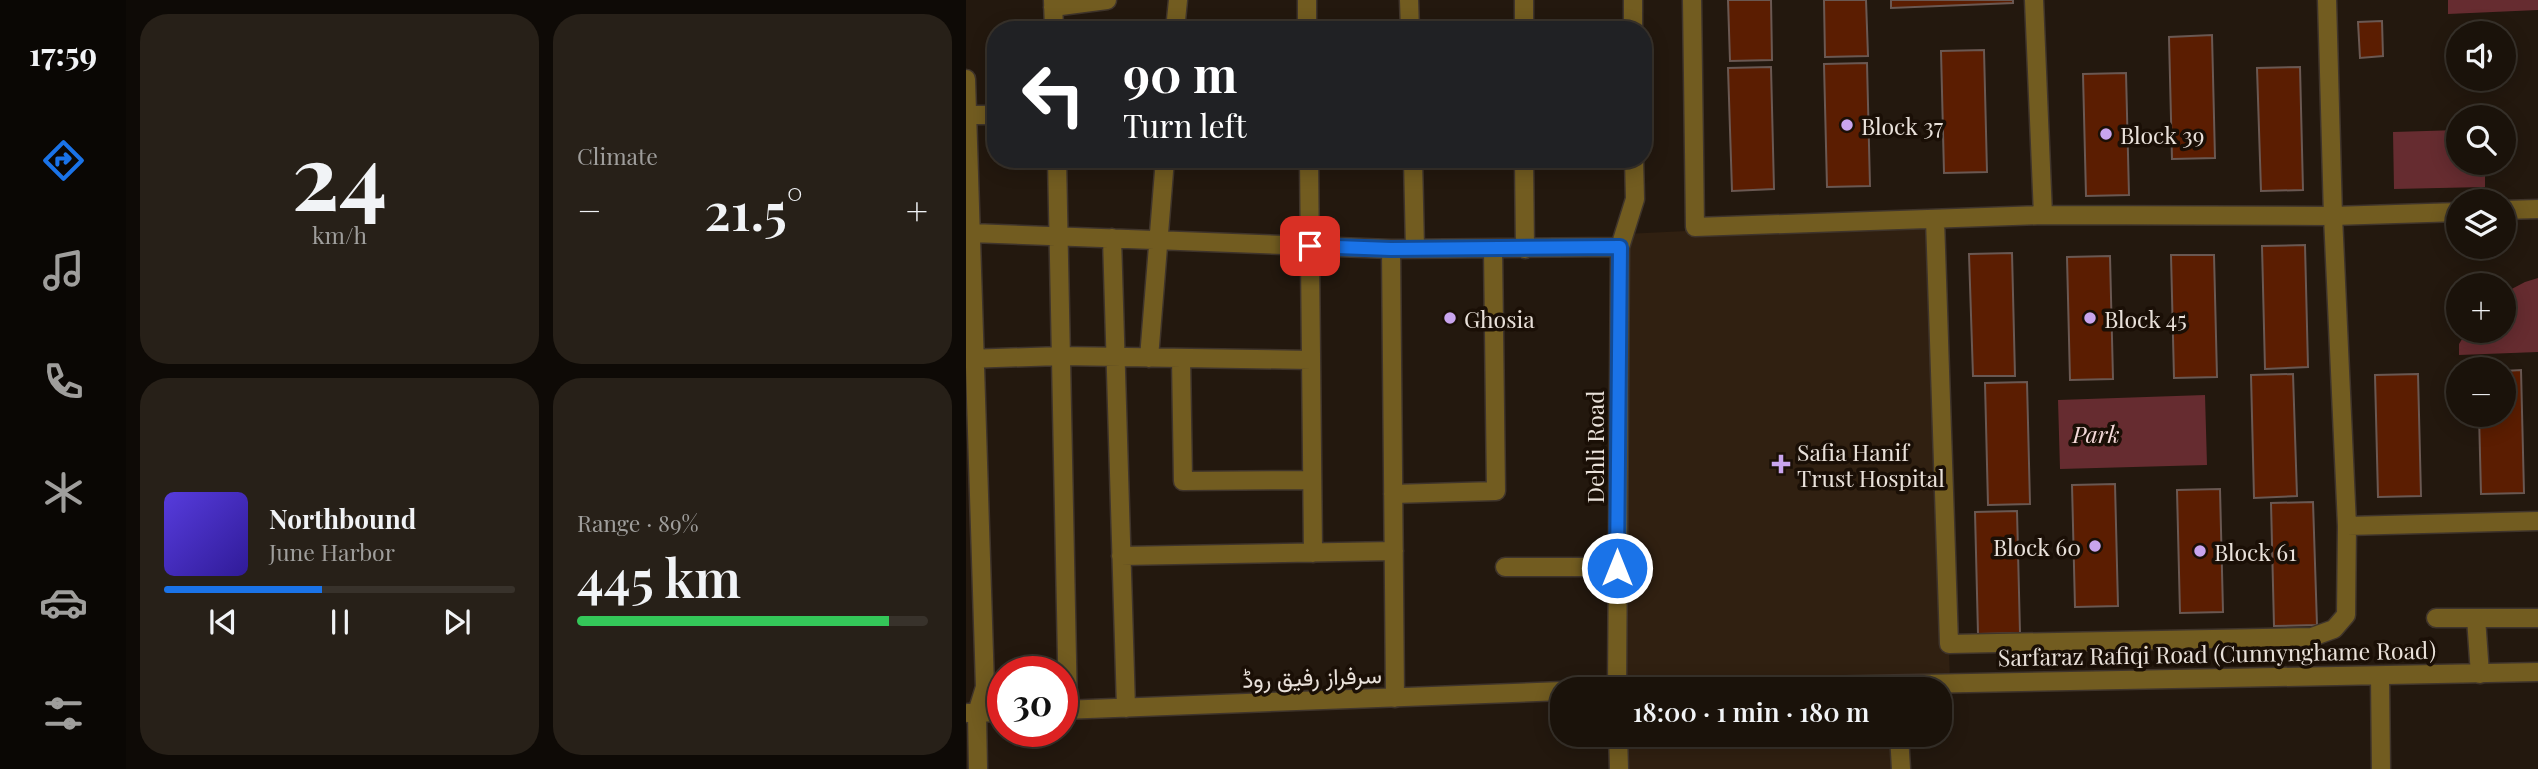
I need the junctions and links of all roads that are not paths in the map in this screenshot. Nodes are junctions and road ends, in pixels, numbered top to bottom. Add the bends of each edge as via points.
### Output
1 (1107, 0) edge
2 (1178, 0) edge
3 (1307, 0) edge
4 (1409, 0) edge
5 (1524, 0) edge
6 (1633, 0) edge
7 (1692, 0) edge
8 (2034, 0) edge
9 (2327, 0) edge
10 (1053, 4) edge
11 (1176, 21) edge
12 (1307, 21) edge
13 (1410, 21) edge
14 (1524, 21) edge
15 (1633, 21) edge
16 (966, 79) edge
17 (968, 114) junction
18 (987, 115) edge
19 (1057, 168) edge
20 (1164, 168) edge
21 (1309, 168) edge
22 (1413, 168) edge
23 (1524, 168) edge
24 (1634, 168) edge
25 (2538, 209) edge
26 (2516, 210) edge
27 (2446, 212) edge
28 (2043, 215) junction
29 (2333, 216) junction
30 (1935, 219) junction
31 (971, 233) junction
32 (1058, 237) junction
33 (1112, 238) junction
34 (1158, 240) junction
35 (1310, 246) junction
36 (1620, 247) junction
37 (1415, 248) junction
38 (1493, 248) junction
39 (1391, 249) junction
40 (1525, 249) junction
41 (1061, 356) junction
42 (1115, 357) junction
43 (1149, 358) junction
44 (1181, 358) junction
45 (971, 359) edge
46 (1311, 360) junction
47 (1312, 480) junction
48 (1393, 494) junction
49 (2538, 521) edge
50 (2347, 526) junction
51 (1394, 551) junction
52 (1313, 553) junction
53 (1121, 556) junction
54 (1505, 567) dead end
55 (1617, 568) junction
56 (2437, 618) dead end
57 (2476, 618) junction
58 (2538, 618) edge
59 (1064, 656) edge
60 (2538, 672) edge
61 (2480, 674) junction
62 (2380, 676) junction
63 (1615, 677) edge
64 (1952, 685) edge
65 (1550, 692) edge
66 (1395, 698) junction
67 (1126, 708) junction
68 (1078, 710) edge
69 (972, 713) edge
70 (1618, 747) edge
71 (1899, 747) edge
72 (978, 769) edge
73 (1619, 769) edge
74 (1900, 769) edge
75 (2381, 769) edge

1 - 10 street
2 - 11 street
3 - 12 street
4 - 13 street
5 - 14 street
6 - 15 street
7 - 30 street via 1695,227
8 - 28 street
9 - 29 street
16 - 17 street
17 - 18 street
17 - 31 street
19 - 32 street
20 - 34 street
21 - 35 street
22 - 37 street
23 - 40 street
24 - 36 street, Dehli Road via 1635,199
25 - 26 street
27 - 29 street
28 - 29 street
28 - 30 street
29 - 50 street
30 - 50 street via 1949,643 2312,637 2334,629 2346,614
31 - 32 street
31 - 45 street
32 - 33 street
32 - 41 street
33 - 34 street
33 - 42 street
34 - 35 street
34 - 43 street
35 - 39 street
35 - 46 street
36 - 40 street
36 - 55 street, Dehli Road
37 - 38 street
37 - 39 street
38 - 40 street
38 - 48 street via 1496,491
39 - 48 street
41 - 42 street
41 - 45 street
41 - 59 street
42 - 43 street
42 - 53 street
43 - 44 street
44 - 46 street
44 - 47 street via 1183,481
45 - 69 street via 985,687
46 - 47 street
47 - 52 street
48 - 51 street
49 - 50 street
51 - 52 street
51 - 66 street
52 - 53 street
53 - 67 street
54 - 55 street
55 - 63 street, Dehli Road
56 - 57 street
57 - 58 street
57 - 61 street
60 - 61 street, Sarfaraz Rafiqi Road (Cunnynghame Road)
61 - 62 street, Sarfaraz Rafiqi Road (Cunnynghame Road)
62 - 64 street, Sarfaraz Rafiqi Road (Cunnynghame Road)
62 - 75 street
65 - 66 street, سرفراز رفیق روڈ
66 - 67 street, سرفراز رفیق روڈ
67 - 68 street, سرفراز رفیق روڈ
69 - 72 street
70 - 73 street
71 - 74 street

